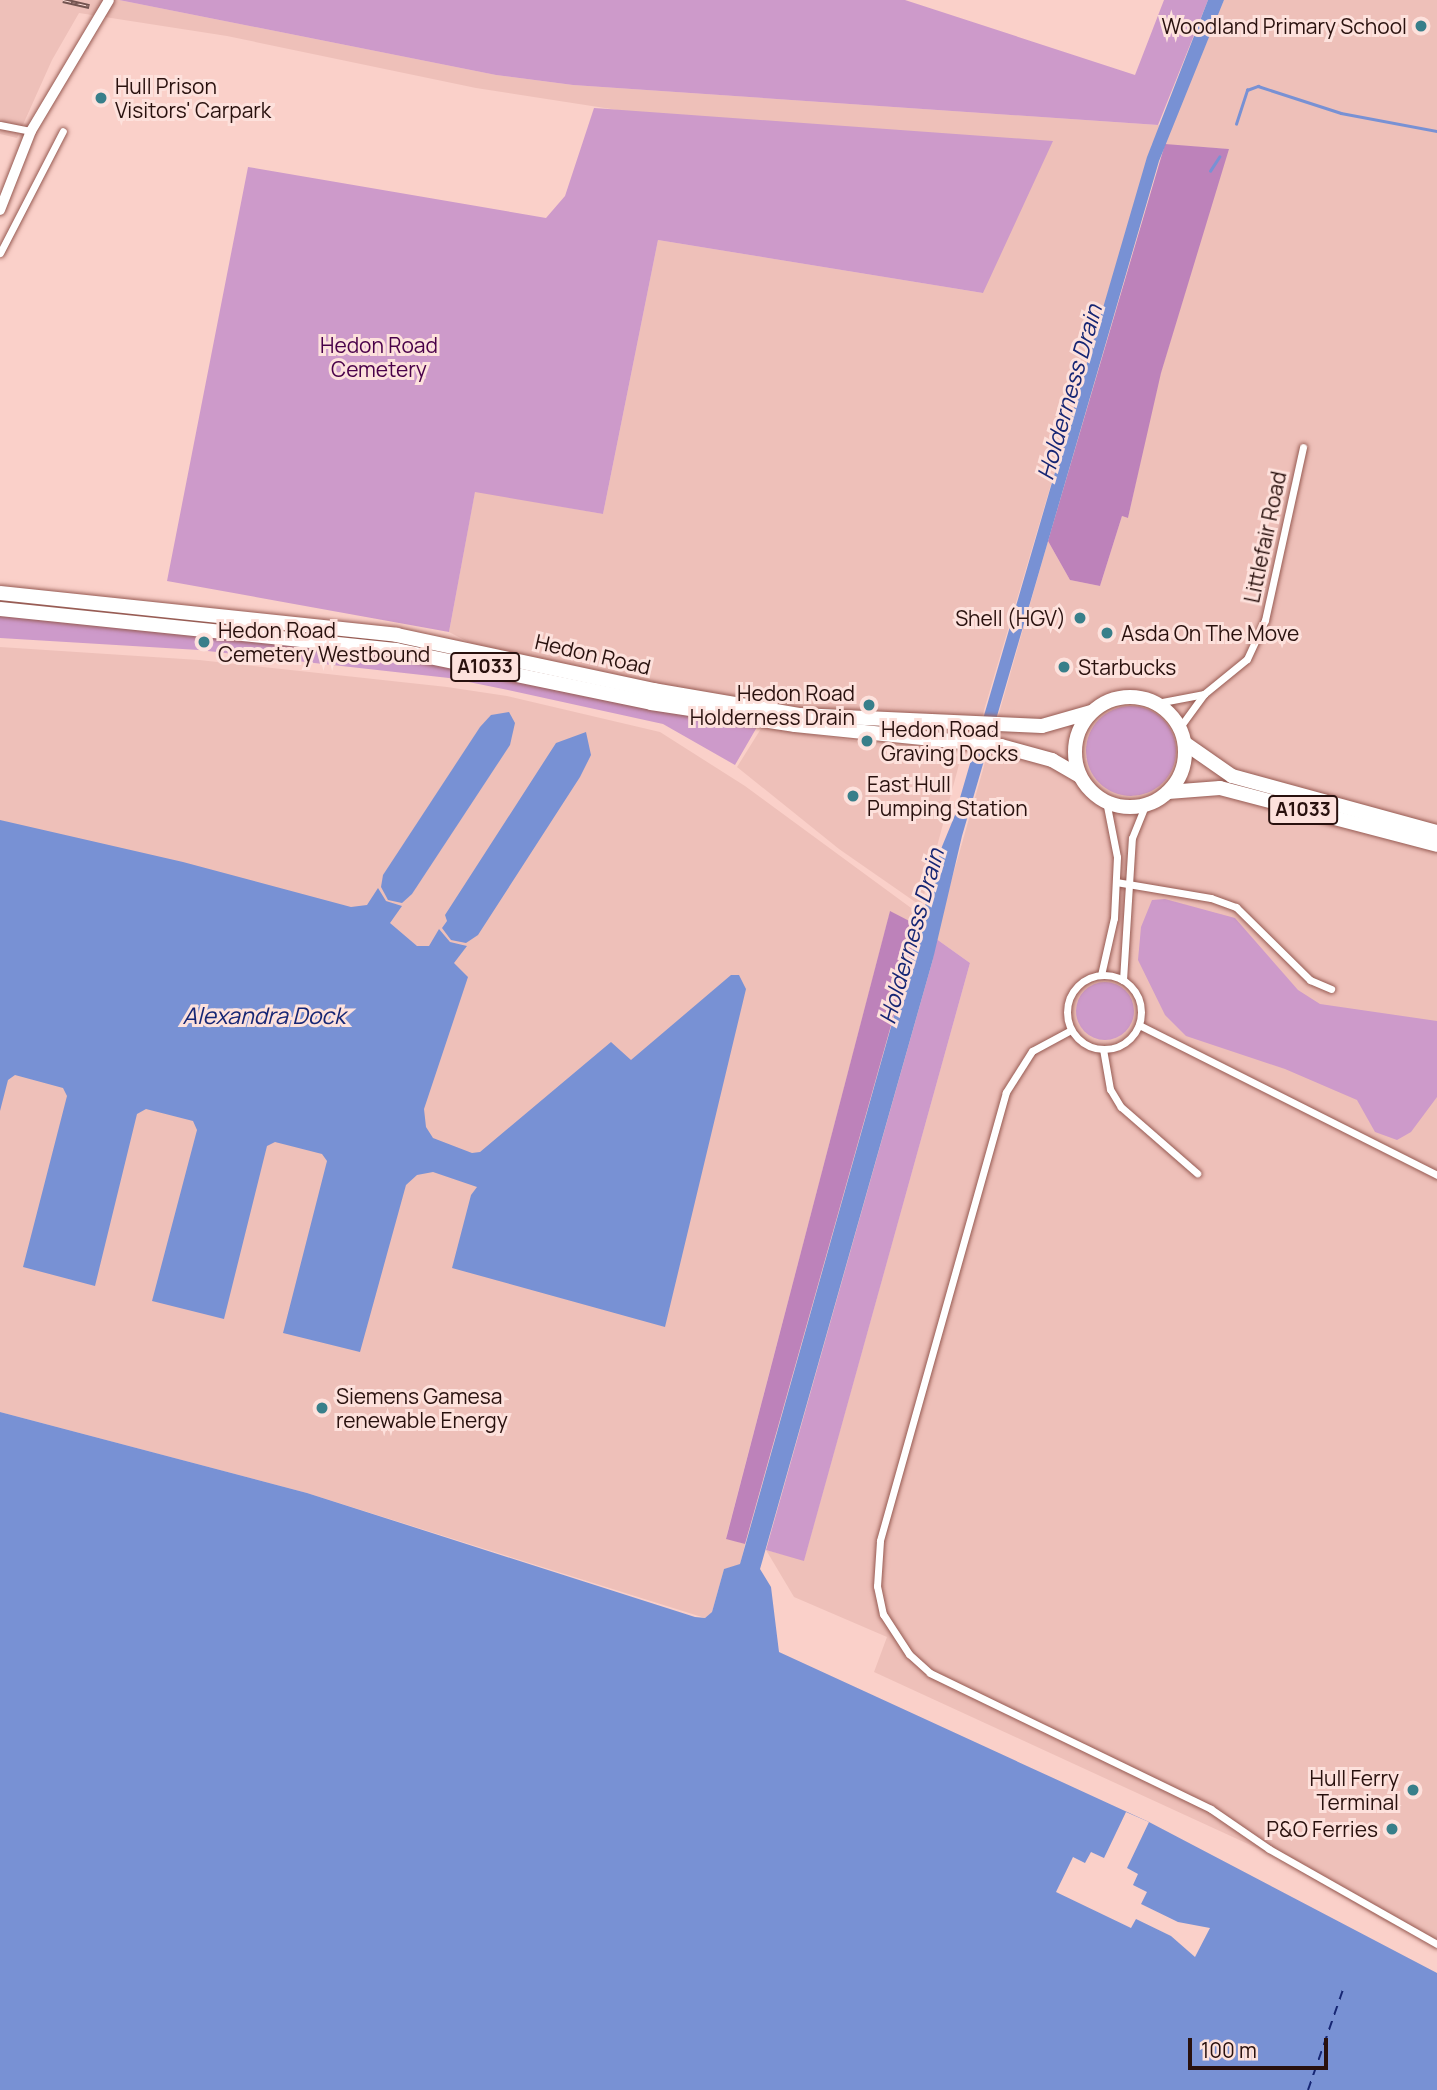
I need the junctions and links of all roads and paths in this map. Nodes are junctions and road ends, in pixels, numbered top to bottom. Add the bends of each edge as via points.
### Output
1 (109, 0) edge
2 (0, 125) edge
3 (31, 131) junction
4 (63, 131) dead end
5 (0, 210) edge
6 (0, 253) edge
7 (1303, 447) dead end
8 (0, 593) edge
9 (0, 609) edge
10 (1204, 694) junction
11 (1157, 704) junction
12 (1091, 712) junction
13 (1180, 727) junction
14 (1186, 744) junction
15 (1080, 776) junction
16 (1168, 792) junction
17 (1106, 801) junction
18 (1145, 805) junction
19 (1437, 832) edge
20 (1437, 845) edge
21 (1116, 882) junction
22 (1128, 883) junction
23 (1101, 975) junction
24 (1123, 979) junction
25 (1331, 989) dead end
26 (1139, 1025) junction
27 (1072, 1030) junction
28 (1103, 1049) junction
29 (1197, 1173) dead end
30 (1437, 1175) edge
31 (1437, 1944) edge

1 - 3 street
2 - 3 street
3 - 5 street
4 - 6 street
7 - 10 street, Littlefair Road via 1259,637 1247,659
8 - 12 highway, Hedon Road / A1033 via 397,635 653,690 799,715 1052,726
9 - 15 highway, Hedon Road / A1033 via 396,650 651,703 795,725 1001,746 1052,760
10 - 11 street, Littlefair Road
10 - 13 street, Littlefair Road
11 - 12 highway, A1033 via 1123,697
11 - 13 highway
12 - 15 highway via 1076,742
13 - 14 highway
14 - 16 highway via 1184,764
14 - 19 highway, A1033 via 1231,776
15 - 17 highway, A1033
16 - 18 highway, A1033
16 - 20 highway, A1033 via 1220,788
17 - 18 highway
17 - 21 street via 1117,857
18 - 22 street via 1132,838
21 - 22 street
21 - 23 street via 1108,957
22 - 24 street
22 - 25 street via 1211,898 1244,911 1310,980
23 - 24 street
23 - 27 street via 1079,984 1072,994 1067,1012
24 - 26 street via 1139,999
26 - 28 street via 1125,1043
26 - 30 street
27 - 28 street via 1080,1040
27 - 31 street via 1032,1051 1006,1091 877,1558 883,1614 904,1648 930,1673 1211,1809 1276,1853
28 - 29 street via 1110,1089 1121,1107

